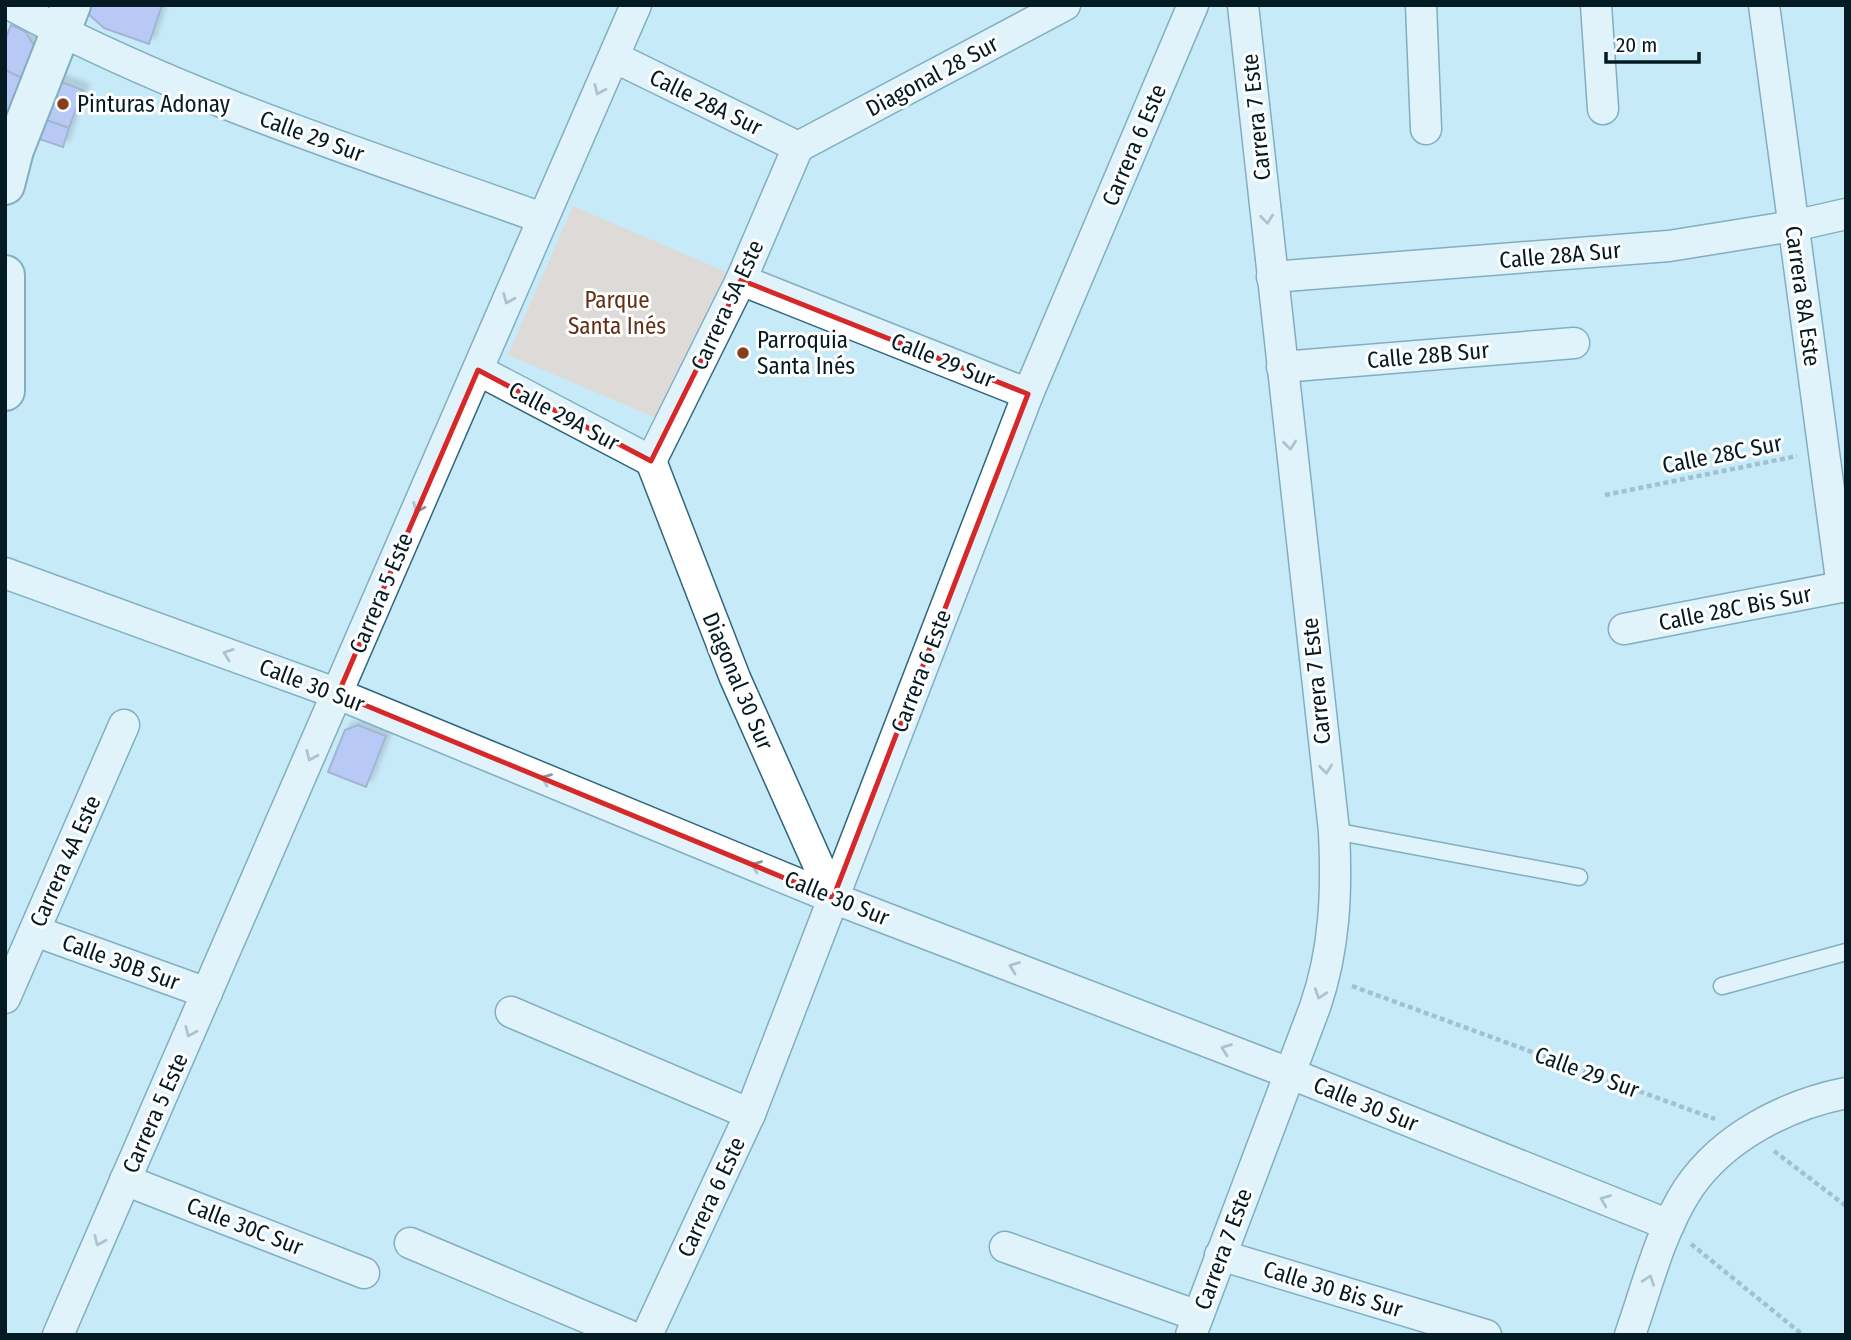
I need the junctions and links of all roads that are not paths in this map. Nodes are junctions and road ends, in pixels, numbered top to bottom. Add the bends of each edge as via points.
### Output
1 (11, 5) edge
2 (636, 5) edge
3 (1066, 5) edge
4 (1193, 5) edge
5 (1243, 5) edge
6 (1421, 5) edge
7 (1596, 5) edge
8 (1764, 5) edge
9 (66, 19) edge
10 (614, 57) junction
11 (1603, 109) dead end
12 (1426, 129) dead end
13 (798, 147) junction
14 (5, 185) edge
15 (1846, 214) edge
16 (542, 218) junction
17 (1793, 226) junction
18 (5, 277) edge
19 (1272, 277) junction
20 (741, 280) junction
21 (1574, 343) dead end
22 (1282, 367) junction
23 (478, 370) junction
24 (5, 391) edge
25 (1028, 394) junction
26 (651, 461) junction
27 (5, 573) edge
28 (1844, 587) edge
29 (1624, 629) dead end
30 (338, 694) junction
31 (124, 725) dead end
32 (1334, 831) junction
33 (1579, 877) dead end
34 (834, 898) junction
35 (34, 931) junction
36 (1846, 952) edge
37 (1722, 986) dead end
38 (207, 993) junction
39 (5, 998) edge
40 (511, 1012) dead end
41 (1289, 1073) junction
42 (1846, 1093) edge
43 (750, 1114) junction
44 (125, 1180) junction
45 (1669, 1225) junction
46 (410, 1243) dead end
47 (1005, 1247) dead end
48 (1220, 1255) junction
49 (365, 1273) dead end
50 (1194, 1326) edge
51 (58, 1335) edge
52 (628, 1335) edge
53 (647, 1335) edge
54 (1486, 1335) edge
55 (1630, 1335) edge

1 - 9 street, Calle 29 Sur
2 - 10 street, Carrera 5 Este
3 - 13 street, Diagonal 28 Sur
4 - 25 street, Carrera 6 Este
5 -> 19 street, Carrera 7 Este
6 - 12 street
7 - 11 street
8 - 17 street, Carrera 8A Este
9 - 14 street via 14,150
9 - 16 street, Calle 29 Sur via 150,74
10 - 13 street, Calle 28A Sur
10 -> 16 street, Carrera 5 Este
13 - 20 street, Carrera 5A Este
15 - 17 street, Calle 28A Sur
16 -> 23 street, Carrera 5 Este
17 - 19 street, Calle 28A Sur via 1669,246
17 - 28 street, Carrera 8A Este
18 - 24 street
19 - 22 street, Carrera 7 Este
20 - 25 street, Calle 29 Sur
20 - 26 street, Carrera 5A Este
21 - 22 street, Calle 28B Sur
22 -> 32 street, Carrera 7 Este
23 - 26 street, Calle 29A Sur
23 -> 30 street, Carrera 5 Este
25 - 34 street, Carrera 6 Este
26 - 34 street, Diagonal 30 Sur via 735,678
30 -> 27 street, Calle 30 Sur
28 - 29 street, Calle 28C Bis Sur
34 -> 30 street, Calle 30 Sur
30 -> 38 street, Carrera 5 Este
31 - 35 street, Carrera 4A Este
32 - 33 lane
32 -> 41 street, Carrera 7 Este via 1335,917 1326,976
41 -> 34 street, Calle 30 Sur
34 - 43 street, Carrera 6 Este
35 - 38 street, Calle 30B Sur
35 - 39 street, Carrera 4A Este
36 - 37 lane
38 -> 44 street, Carrera 5 Este
40 - 43 street
45 -> 41 street, Calle 30 Sur
41 - 48 street, Carrera 7 Este
42 - 45 street via 1798,1106 1749,1131 1688,1188
43 - 53 street, Carrera 6 Este
44 - 49 street, Calle 30C Sur
44 -> 51 street, Carrera 5 Este
55 -> 45 street
46 - 52 street
47 - 50 street
48 - 50 street, Carrera 7 Este
48 - 54 street, Calle 30 Bis Sur

